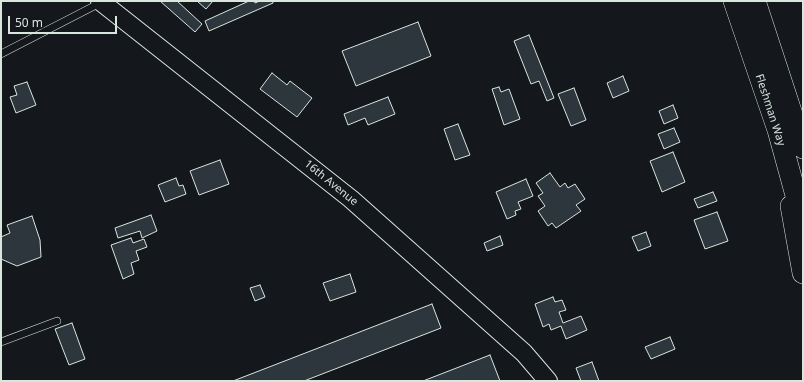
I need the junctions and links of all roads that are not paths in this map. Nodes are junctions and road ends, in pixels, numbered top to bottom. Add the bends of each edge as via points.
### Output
1 (734, 1) edge
2 (756, 1) edge
3 (101, 2) edge
4 (1, 54) edge
5 (803, 110) edge
6 (778, 130) junction
7 (803, 148) edge
8 (803, 221) edge
9 (803, 272) edge
10 (57, 321) dead end
11 (1, 342) edge
12 (548, 381) edge

1 - 6 main road, Fleshman Way
2 - 5 main road
2 - 7 main road, Fleshman Way
3 - 4 lane
3 - 12 street, 16th Avenue via 352,199 524,353
6 - 8 main road, Fleshman Way
6 - 9 main road
10 - 11 lane

